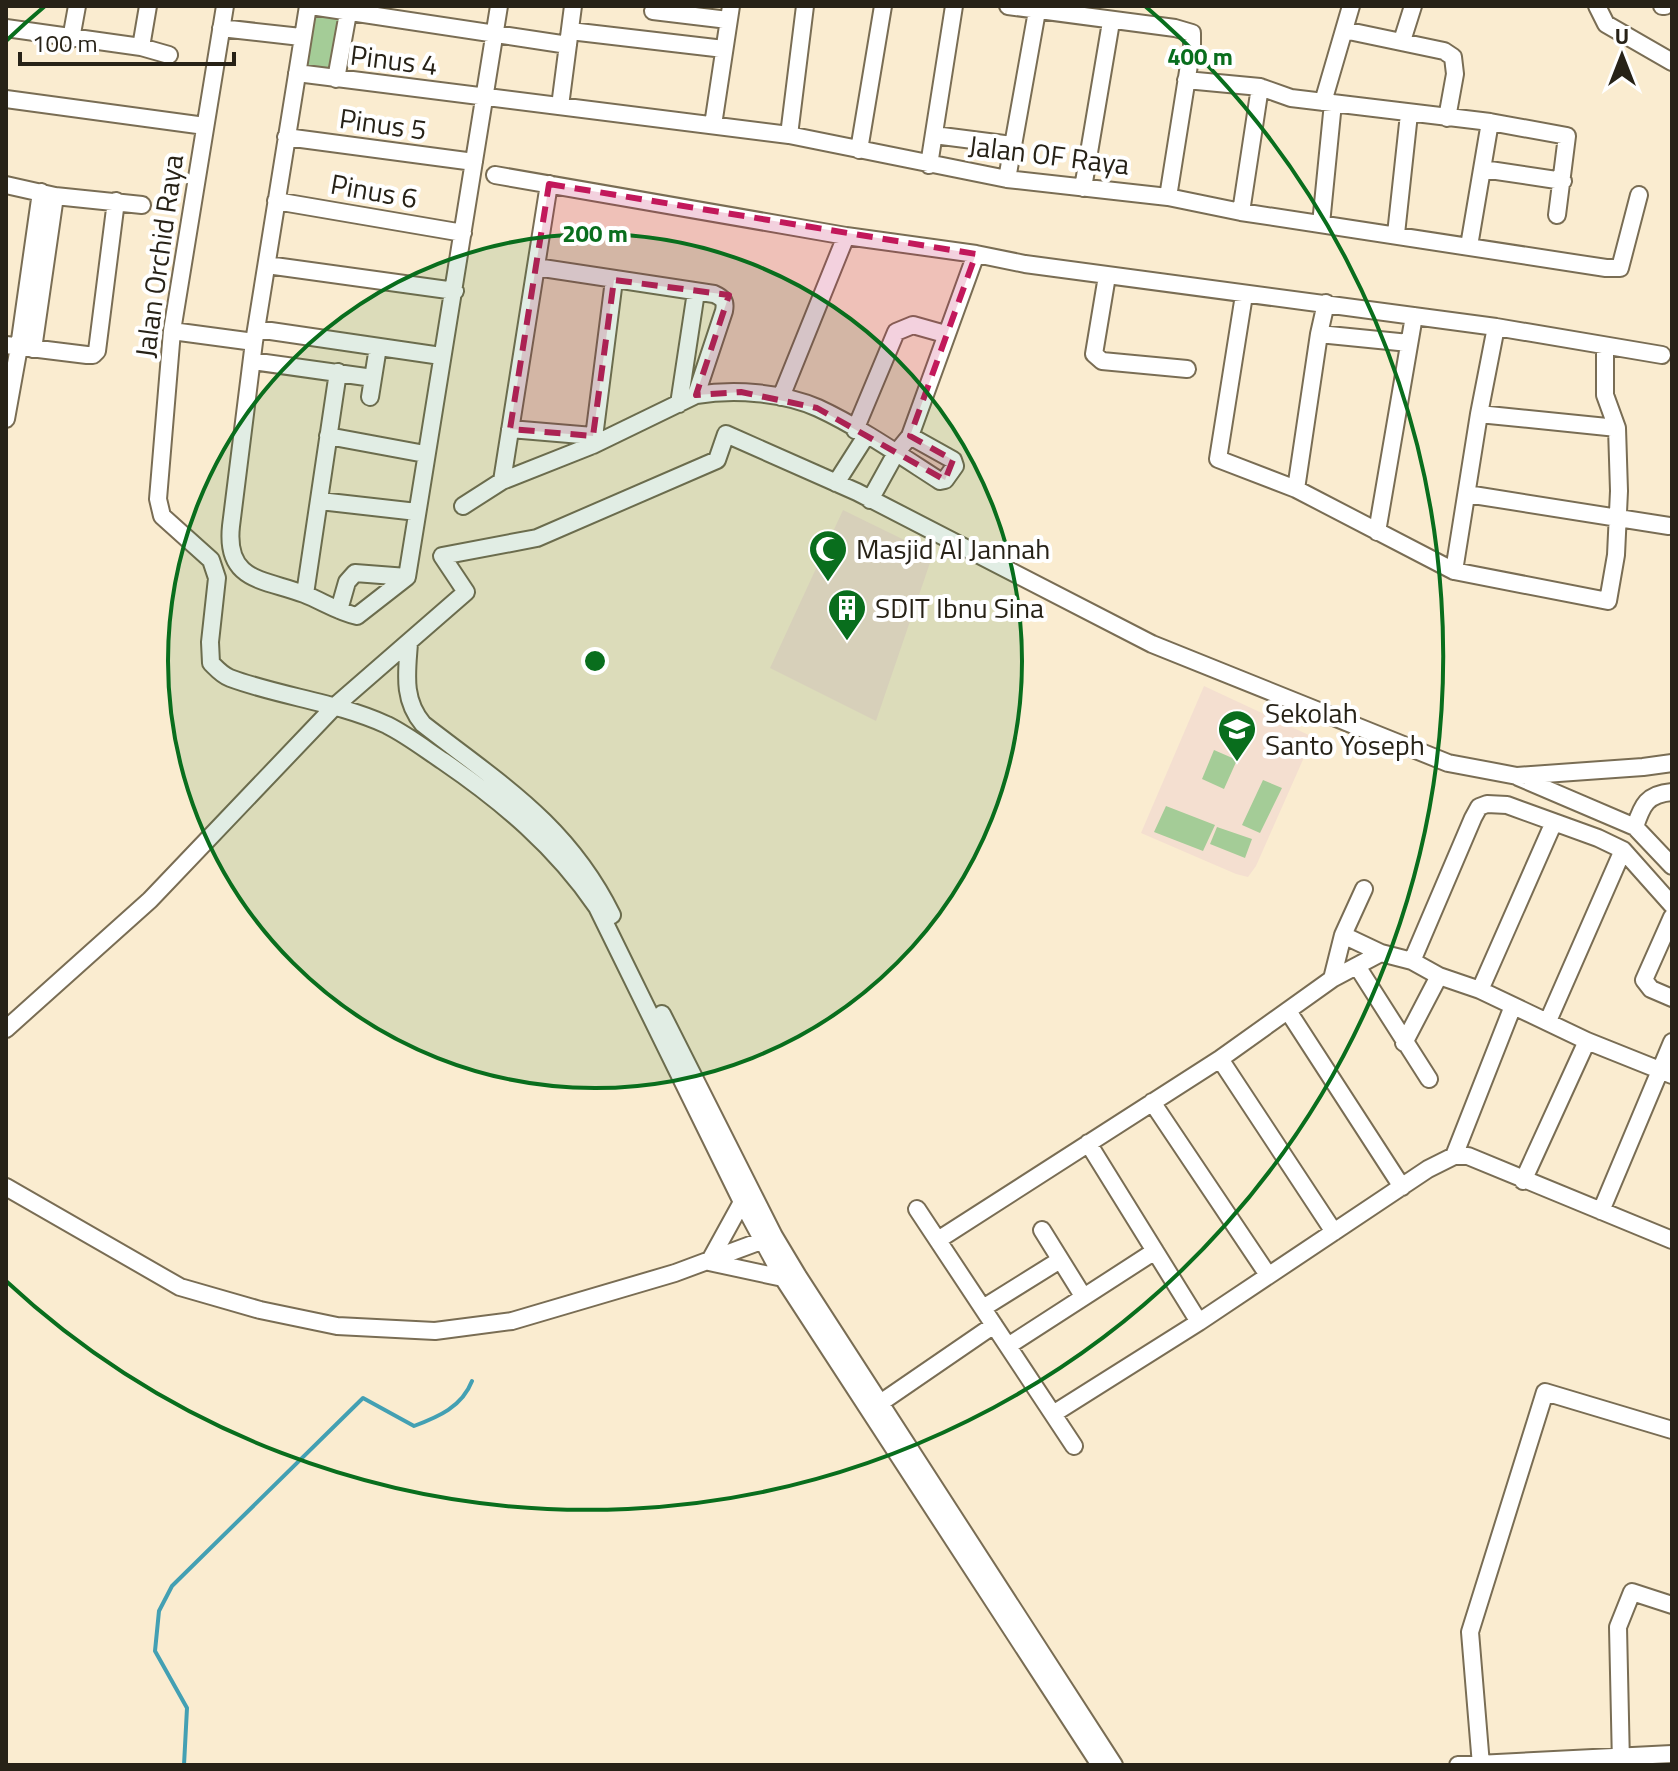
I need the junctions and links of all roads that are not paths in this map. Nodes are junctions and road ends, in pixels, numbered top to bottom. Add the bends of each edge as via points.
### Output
1 (77, 6) edge
2 (148, 6) edge
3 (225, 6) edge
4 (310, 6) edge
5 (499, 6) edge
6 (573, 6) edge
7 (805, 6) edge
8 (883, 6) edge
9 (954, 6) edge
10 (1008, 6) edge
11 (1351, 6) edge
12 (1413, 6) edge
13 (1597, 6) edge
14 (653, 8) edge
15 (1037, 11) junction
16 (348, 13) junction
17 (729, 13) edge
18 (1111, 22) junction
19 (6, 28) edge
20 (221, 28) junction
21 (1344, 30) junction
22 (494, 36) junction
23 (301, 37) junction
24 (569, 38) junction
25 (71, 39) junction
26 (650, 39) junction
27 (1402, 41) junction
28 (141, 47) junction
29 (724, 49) junction
30 (169, 55) dead end
31 (1672, 62) edge
32 (297, 73) junction
33 (336, 79) junction
34 (1186, 80) junction
35 (1260, 87) junction
36 (485, 98) junction
37 (6, 99) edge
38 (1328, 102) junction
39 (560, 106) junction
40 (1409, 114) junction
41 (1447, 118) junction
42 (1490, 122) junction
43 (713, 125) junction
44 (205, 126) junction
45 (789, 135) junction
46 (934, 135) junction
47 (286, 137) junction
48 (1012, 145) junction
49 (859, 150) junction
50 (474, 162) junction
51 (929, 165) junction
52 (1483, 169) junction
53 (495, 175) dead end
54 (1007, 179) junction
55 (1563, 181) junction
56 (549, 184) junction
57 (6, 185) edge
58 (1083, 188) junction
59 (48, 194) junction
60 (1639, 195) dead end
61 (1168, 197) junction
62 (116, 201) junction
63 (276, 201) junction
64 (142, 205) dead end
65 (1241, 212) junction
66 (1557, 215) dead end
67 (1321, 224) junction
68 (463, 233) junction
69 (1396, 234) junction
70 (846, 236) junction
71 (1469, 246) junction
72 (976, 254) junction
73 (267, 265) junction
74 (536, 267) junction
75 (1107, 276) junction
76 (614, 280) junction
77 (455, 291) junction
78 (696, 292) junction
79 (1244, 295) junction
80 (1326, 303) junction
81 (1414, 316) junction
82 (1496, 327) junction
83 (172, 331) junction
84 (945, 334) junction
85 (1319, 334) junction
86 (256, 335) junction
87 (1409, 343) junction
88 (19, 347) edge
89 (378, 347) junction
90 (1605, 347) junction
91 (1662, 355) dead end
92 (441, 356) junction
93 (252, 361) junction
94 (1187, 369) dead end
95 (338, 372) junction
96 (373, 378) junction
97 (696, 395) junction
98 (370, 397) dead end
99 (781, 397) junction
100 (679, 404) junction
101 (1479, 414) junction
102 (6, 419) edge
103 (1617, 428) junction
104 (510, 429) junction
105 (860, 433) junction
106 (328, 436) junction
107 (910, 436) junction
108 (593, 440) junction
109 (896, 453) junction
110 (425, 454) junction
111 (502, 481) junction
112 (836, 483) junction
113 (1296, 489) junction
114 (1467, 494) junction
115 (870, 500) junction
116 (320, 501) junction
117 (463, 506) dead end
118 (417, 512) junction
119 (1618, 516) junction
120 (1669, 526) dead end
121 (1377, 532) junction
122 (1454, 571) junction
123 (407, 577) junction
124 (305, 594) junction
125 (339, 610) junction
126 (409, 643) junction
127 (411, 705) junction
128 (335, 706) junction
129 (389, 726) junction
130 (1672, 763) edge
131 (1517, 776) junction
132 (1672, 792) edge
133 (1554, 822) junction
134 (1635, 827) junction
135 (1623, 850) junction
136 (1672, 866) edge
137 (1364, 889) dead end
138 (1672, 905) edge
139 (1672, 917) edge
140 (1343, 935) junction
141 (1381, 953) junction
142 (1412, 961) junction
143 (1357, 966) junction
144 (1439, 976) junction
145 (1332, 979) junction
146 (1480, 990) junction
147 (1672, 998) edge
148 (1513, 1006) junction
149 (1288, 1011) junction
150 (1548, 1021) junction
151 (8, 1025) edge
152 (1587, 1041) junction
153 (1672, 1042) edge
154 (1404, 1043) junction
155 (1220, 1059) junction
156 (1666, 1072) edge
157 (1429, 1079) dead end
158 (1152, 1102) junction
159 (1088, 1143) junction
160 (1454, 1156) junction
161 (1523, 1181) junction
162 (6, 1187) edge
163 (1402, 1187) junction
164 (742, 1202) junction
165 (917, 1209) dead end
166 (1601, 1211) junction
167 (1042, 1230) dead end
168 (1334, 1232) junction
169 (768, 1238) junction
170 (938, 1240) junction
171 (1672, 1240) edge
172 (1155, 1251) junction
173 (1060, 1260) junction
174 (709, 1262) junction
175 (1268, 1275) junction
176 (783, 1278) junction
177 (1083, 1296) junction
178 (983, 1308) junction
179 (1199, 1322) junction
180 (994, 1325) junction
181 (1008, 1346) junction
182 (875, 1407) junction
183 (1053, 1414) junction
184 (1672, 1430) edge
185 (1074, 1446) dead end
186 (1672, 1605) edge
187 (1672, 1754) edge
188 (1621, 1759) edge
189 (1672, 1763) edge
190 (1481, 1764) edge
191 (1100, 1765) edge
192 (1114, 1765) edge
193 (1458, 1765) edge
194 (1601, 1765) edge

1 - 25 street
2 - 28 street
3 - 20 street, Jalan Orchid Raya
4 - 16 street
4 - 23 street
5 - 22 street
6 - 24 street
7 - 45 street
8 - 49 street
9 - 46 street
10 - 15 street
11 - 21 street
12 - 27 street
13 - 31 street via 1606,24
14 - 17 street
14 - 26 street
15 - 18 street
15 - 48 street
16 - 22 street
16 - 33 street
17 - 29 street
18 - 34 street via 1192,33
18 - 58 street
19 - 25 street
20 - 23 street
20 - 44 street, Jalan Orchid Raya
21 - 27 street
21 - 38 street
22 - 24 street
22 - 36 street
23 - 32 street
24 - 26 street
24 - 39 street
25 - 28 street
26 - 29 street
27 - 41 street via 1453,57
28 - 30 street
29 - 43 street
32 - 33 street, Pinus 4
32 - 47 street
33 - 36 street, Pinus 4
34 - 35 street
34 - 61 street
35 - 38 street via 1291,98
35 - 65 street
36 - 39 street, Jalan OF Raya
36 - 50 street
37 - 44 street
38 - 40 street
38 - 67 street
39 - 43 street, Jalan OF Raya
40 - 41 street
40 - 69 street
41 - 42 street
42 - 52 street
42 - 55 street via 1567,136
43 - 45 street, Jalan OF Raya
44 - 83 street, Jalan Orchid Raya
45 - 49 street, Jalan OF Raya
46 - 48 street
46 - 51 street
47 - 50 street, Pinus 5
47 - 63 street
48 - 54 street
49 - 51 street, Jalan OF Raya
50 - 68 street
51 - 54 street, Jalan OF Raya
52 - 55 street
52 - 71 street
53 - 56 street
54 - 58 street, Jalan OF Raya
55 - 66 street
56 - 70 street
56 - 74 street
57 - 59 street
58 - 61 street, Jalan OF Raya
59 - 62 street
59 - 88 street
60 - 71 street, Jalan OF Raya via 1620,268
61 - 65 street, Jalan OF Raya
62 - 64 street
62 - 88 street via 97,351 87,355
63 - 68 street, Pinus 6
63 - 73 street
65 - 67 street, Jalan OF Raya
67 - 69 street, Jalan OF Raya
68 - 77 street
69 - 71 street, Jalan OF Raya
70 - 72 street
70 - 99 street
72 - 75 street
72 - 84 street
73 - 77 street
73 - 86 street
74 - 76 street
74 - 104 street
75 - 79 street
75 - 94 street via 1096,358
76 - 78 street
76 - 108 street
77 - 92 street
78 - 97 street via 722,297 725,304
78 - 100 street
79 - 80 street
79 - 113 street via 1218,459
80 - 81 street
80 - 85 street
81 - 82 street
81 - 87 street
82 - 90 street
82 - 101 street
83 - 86 street
83 - 128 street, Jalan Orchid Raya via 158,499 162,516 216,569 211,663 227,677
84 - 105 street via 913,325 896,332
84 - 107 street
85 - 87 street
85 - 113 street
86 - 89 street
86 - 93 street
87 - 121 street
88 - 102 street
89 - 92 street
89 - 96 street
90 - 91 street
90 - 103 street via 1605,395
92 - 110 street
93 - 95 street
93 - 124 street via 231,548 246,575
95 - 96 street
95 - 106 street
96 - 98 street
97 - 99 street via 741,392
97 - 100 street
99 - 105 street via 817,408
100 - 108 street
101 - 103 street
101 - 114 street
103 - 119 street
104 - 108 street
104 - 111 street
105 - 109 street
105 - 112 street
106 - 110 street
106 - 116 street
107 - 109 street
107 - 109 street via 953,460 955,466 945,480
108 - 111 street
109 - 115 street
110 - 118 street
111 - 117 street
112 - 115 street
112 - 126 street via 726,434 717,460 537,538 442,556 466,592
113 - 121 street
114 - 119 street
114 - 122 street
115 - 131 street via 1152,644 1448,763
116 - 118 street
116 - 124 street
118 - 123 street
119 - 120 street
119 - 122 street via 1608,601
121 - 122 street
123 - 125 street via 362,614
123 - 125 street via 355,573
124 - 125 street
126 - 127 street via 406,686
126 - 128 street
127 - 129 street
127 - 169 street via 423,724 542,818 594,880
128 - 129 street
128 - 151 street via 150,900
129 - 164 street via 479,786 535,833 581,884
130 - 131 street
131 - 134 street
132 - 134 street via 1648,799
133 - 135 street
133 - 142 street via 1507,805 1479,807
133 - 146 street
134 - 136 street
135 - 138 street
135 - 150 street
137 - 140 street
139 - 147 street via 1644,980
140 - 141 street
140 - 145 street
141 - 142 street
141 - 143 street
142 - 144 street
143 - 145 street
143 - 154 street
144 - 146 street
144 - 154 street
145 - 149 street
146 - 148 street
148 - 150 street
148 - 160 street
149 - 155 street
149 - 163 street
150 - 152 street
152 - 156 street
152 - 161 street
153 - 156 street
154 - 157 street
155 - 158 street
155 - 168 street
156 - 166 street
158 - 159 street
158 - 175 street
159 - 170 street
159 - 172 street
160 - 161 street via 1468,1156
160 - 163 street
161 - 166 street
162 - 174 street via 180,1287 337,1326 435,1331 512,1321
163 - 168 street
164 - 169 street
164 - 174 street
165 - 170 street
166 - 171 street
167 - 173 street
168 - 175 street
169 - 174 street
169 - 176 street
169 - 182 street
170 - 178 street
172 - 177 street
172 - 179 street
173 - 177 street
173 - 178 street
174 - 176 street
175 - 179 street
176 - 182 street
177 - 181 street
178 - 180 street
179 - 183 street
180 - 181 street
180 - 182 street
181 - 183 street
182 - 191 street
182 - 192 street
183 - 185 street
184 - 190 street via 1545,1392 1470,1632
186 - 188 street via 1632,1592 1618,1627
187 - 188 street
188 - 189 street
188 - 190 street
188 - 194 street
190 - 193 street

